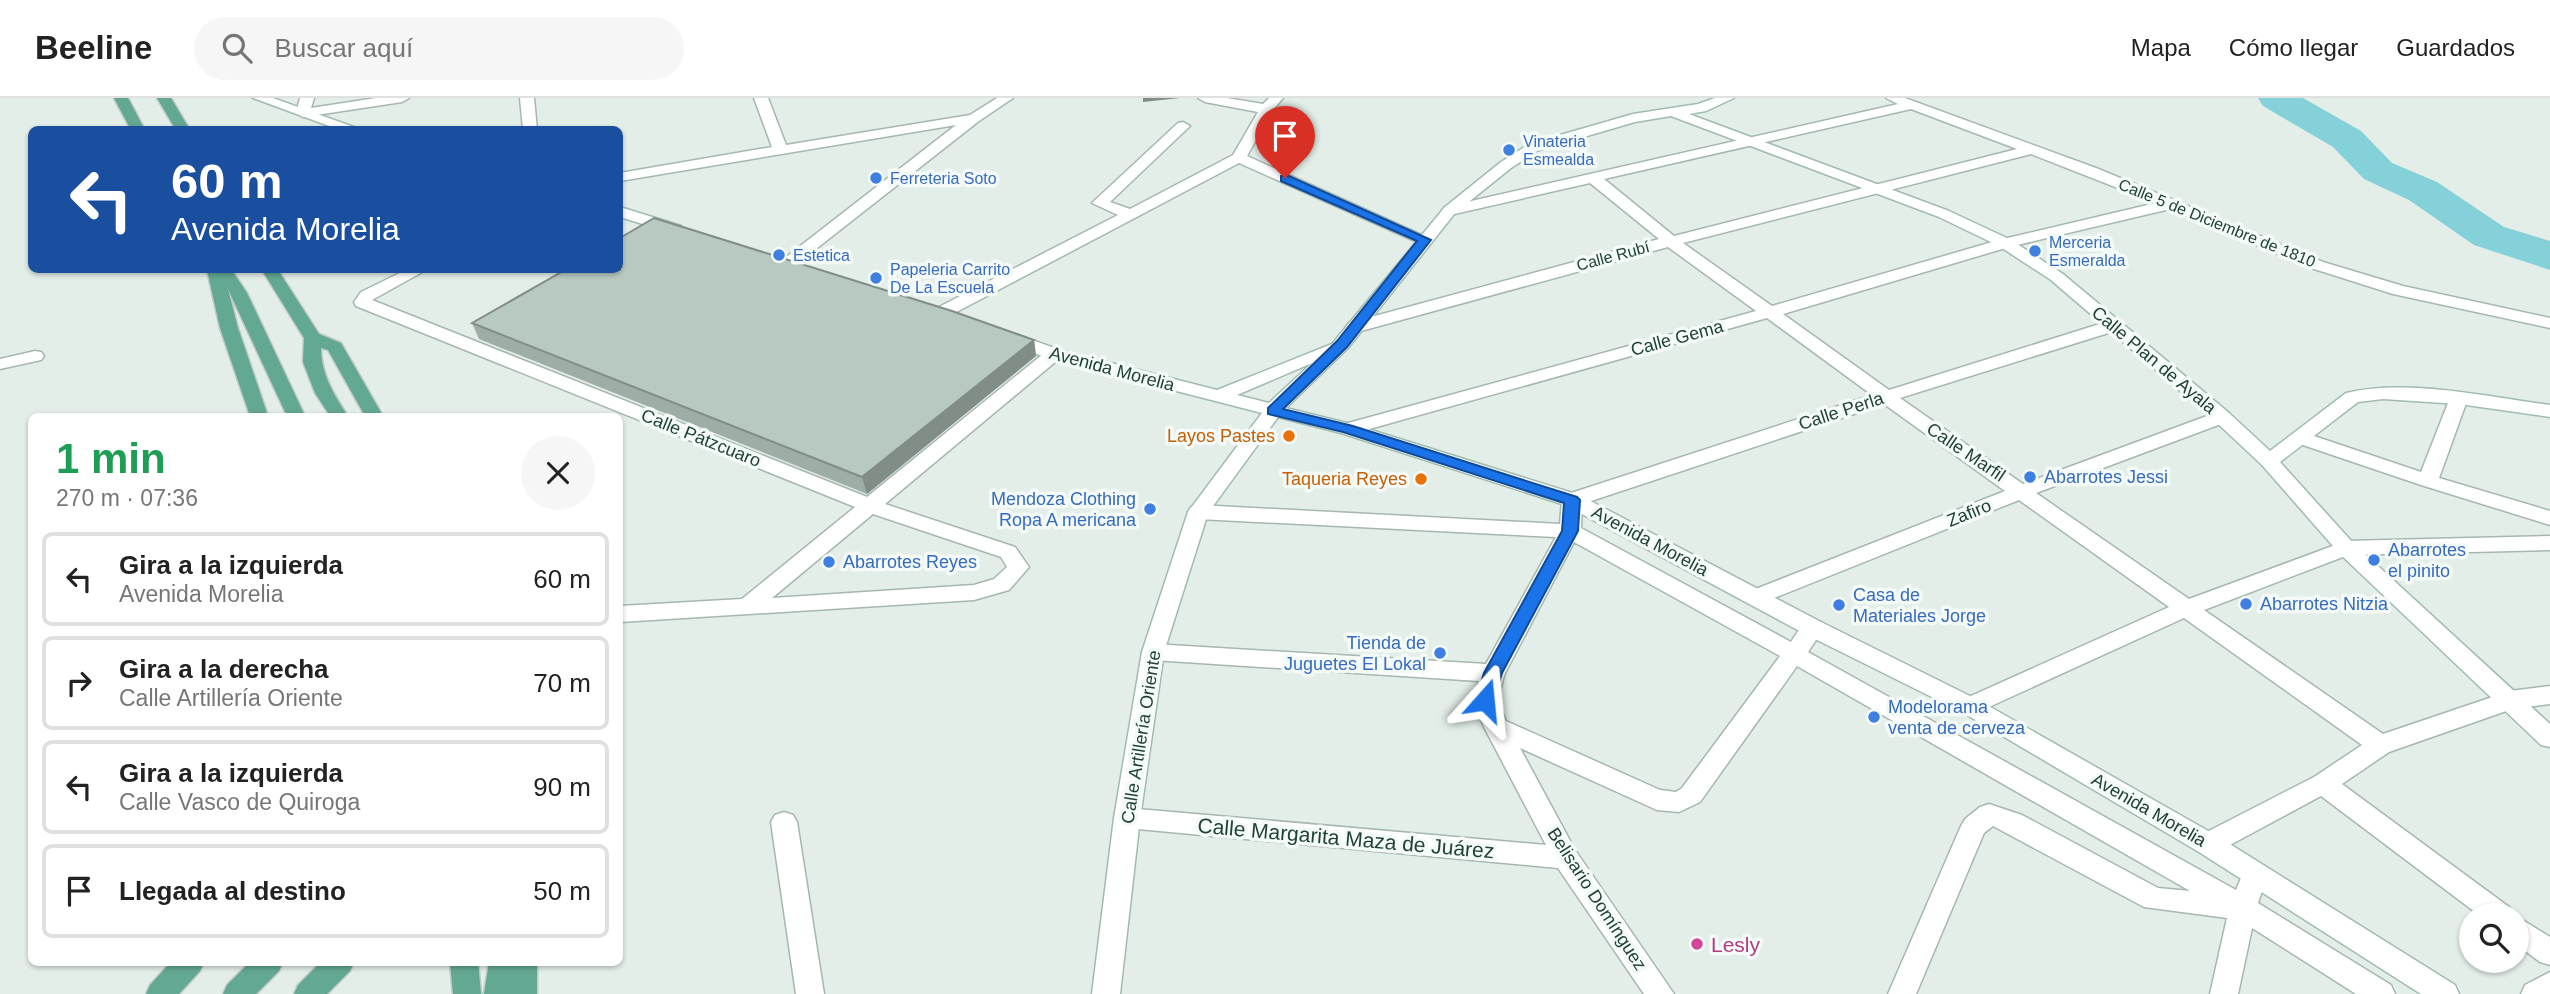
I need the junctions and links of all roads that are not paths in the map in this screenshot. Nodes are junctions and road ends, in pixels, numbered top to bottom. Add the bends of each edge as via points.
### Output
1 (121, 98) edge
2 (164, 98) edge
3 (260, 98) edge
4 (307, 98) edge
5 (402, 98) edge
6 (527, 98) edge
7 (761, 98) edge
8 (976, 98) edge
9 (1006, 98) edge
10 (1205, 98) edge
11 (1727, 98) edge
12 (1893, 98) edge
13 (1271, 103) edge
14 (1915, 104) junction
15 (1672, 112) junction
16 (303, 113) junction
17 (979, 116) junction
18 (136, 126) edge
19 (181, 126) edge
20 (343, 126) edge
21 (530, 126) edge
22 (1182, 126) dead end
23 (1749, 142) junction
24 (2033, 149) junction
25 (781, 152) junction
26 (1239, 158) junction
27 (1591, 176) junction
28 (623, 177) edge
29 (1872, 188) junction
30 (2173, 204) junction
31 (1450, 210) junction
32 (623, 213) edge
33 (1131, 214) junction
34 (697, 236) edge
35 (1425, 240) junction
36 (1671, 240) junction
37 (2005, 243) junction
38 (813, 272) edge
39 (217, 273) edge
40 (223, 273) edge
41 (272, 273) edge
42 (412, 273) edge
43 (1771, 312) junction
44 (966, 322) edge
45 (2550, 323) edge
46 (2112, 326) junction
47 (1354, 327) junction
48 (991, 331) edge
49 (313, 338) junction
50 (1342, 344) junction
51 (1054, 354) junction
52 (35, 356) dead end
53 (0, 364) edge
54 (1217, 397) junction
55 (1886, 397) junction
56 (2459, 398) junction
57 (1273, 411) junction
58 (2550, 411) edge
59 (258, 413) edge
60 (295, 413) edge
61 (337, 413) edge
62 (372, 413) edge
63 (2222, 417) junction
64 (1348, 429) junction
65 (2301, 438) junction
66 (2269, 461) junction
67 (2428, 481) junction
68 (2023, 491) junction
69 (1572, 500) junction
70 (868, 505) junction
71 (1198, 512) junction
72 (2550, 518) edge
73 (1570, 531) junction
74 (2550, 542) edge
75 (2346, 548) junction
76 (1756, 597) junction
77 (749, 605) junction
78 (2187, 608) junction
79 (623, 614) edge
80 (1813, 628) junction
81 (1153, 652) junction
82 (1794, 654) junction
83 (1493, 673) junction
84 (2550, 695) edge
85 (2510, 700) junction
86 (1970, 706) junction
87 (1496, 727) junction
88 (2550, 738) edge
89 (2380, 745) junction
90 (2323, 784) junction
91 (1127, 818) junction
92 (784, 822) dead end
93 (2208, 844) junction
94 (1566, 858) junction
95 (2255, 874) junction
96 (2483, 903) edge
97 (2243, 908) junction
98 (2529, 938) edge
99 (2550, 954) edge
100 (186, 966) edge
101 (266, 966) edge
102 (336, 966) edge
103 (464, 966) edge
104 (502, 966) edge
105 (523, 966) edge
106 (2550, 985) edge
107 (160, 994) edge
108 (237, 994) edge
109 (308, 994) edge
110 (467, 994) edge
111 (498, 994) edge
112 (523, 994) edge
113 (810, 994) edge
114 (1106, 994) edge
115 (1660, 994) edge
116 (1902, 994) edge
117 (2224, 994) edge
118 (2381, 994) edge
119 (2445, 994) edge
120 (2535, 994) edge

1 - 18 main road
2 - 19 main road
3 - 16 street
4 - 16 street
5 - 16 street
6 - 21 street
7 - 25 street
8 - 17 street
9 - 17 street
10 - 13 street
11 - 15 street, Calle Artillería Oriente
12 - 14 street, Calle 5 de Diciembre de 1810
13 - 26 street
14 - 23 street
14 - 24 street, Calle 5 de Diciembre de 1810
15 - 23 street, Calle Plan de Ayala
15 - 31 street, Calle Artillería Oriente via 1633,118 1534,148
16 - 20 street
17 - 25 street
17 - 38 street via 780,262
22 - 33 street via 1100,203
23 - 27 street
23 - 29 street, Calle Plan de Ayala
24 - 29 street, Calle Rubí
24 - 30 street, Calle 5 de Diciembre de 1810
25 - 28 street
26 - 33 street
26 - 35 street
27 - 31 street
27 - 36 street, Calle Marfil
29 - 36 street, Calle Rubí
29 - 37 street, Calle Plan de Ayala
30 - 37 street, Calle Gema
30 - 45 street, Calle 5 de Diciembre de 1810 via 2365,281
31 - 35 street, Calle Artillería Oriente
32 - 34 street
33 - 44 street via 934,311
35 - 47 street, Calle Artillería Oriente
36 - 43 street, Calle Marfil
36 - 47 street, Calle Rubí
37 - 43 street, Calle Gema
37 - 46 street, Calle Plan de Ayala via 2057,277
39 - 59 main road via 229,328
40 - 60 main road via 239,293
41 - 49 main road
42 - 70 street, Calle Pátzcuaro via 362,302
43 - 55 street, Calle Marfil
43 - 64 street, Calle Gema
46 - 55 street, Calle Perla
46 - 63 street, Calle Plan de Ayala
47 - 50 street, Calle Artillería Oriente
48 - 51 street, Avenida Morelia
49 - 61 main road via 312,362
49 - 62 main road via 335,348
50 - 54 street
50 - 57 street, Calle Artillería Oriente
51 - 54 street, Avenida Morelia
51 - 70 street
52 - 53 street
54 - 57 street, Avenida Morelia
55 - 68 street, Calle Marfil
55 - 69 street, Calle Perla
56 - 58 street
56 - 65 street via 2383,393 2353,397
56 - 67 street
57 - 64 street, Avenida Morelia
57 - 71 street, Calle Artillería Oriente
63 - 66 street, Calle Plan de Ayala
63 - 68 street, Zafiro
64 - 69 street, Avenida Morelia
65 - 66 street
65 - 67 street
66 - 75 street, Calle Plan de Ayala
67 - 72 street
68 - 76 street, Zafiro
68 - 78 street, Calle Marfil
69 - 73 street, Belisario Domínguez
69 - 76 street, Avenida Morelia
70 - 77 street
70 - 77 street, Calle Pátzcuaro via 1008,552 1018,567 1007,583 985,592
71 - 73 street
71 - 81 street, Calle Artillería Oriente
73 - 82 street
73 - 83 street, Belisario Domínguez
74 - 75 street
75 - 78 street
75 - 85 street, Calle Plan de Ayala
76 - 80 street, Avenida Morelia
77 - 79 street
78 - 86 street
78 - 89 street, Calle Marfil
80 - 82 street
80 - 86 street, Avenida Morelia
81 - 83 street
81 - 91 street, Calle Artillería Oriente
82 - 87 street via 1691,795 1679,803 1657,800
82 - 97 street
83 - 87 street, Belisario Domínguez via 1485,700
84 - 85 street
85 - 88 street, Calle Plan de Ayala
85 - 89 street
86 - 93 street, Avenida Morelia
87 - 94 street, Belisario Domínguez
89 - 90 street
90 - 93 street
90 - 96 street
91 - 94 street, Calle Margarita Maza de Juárez
91 - 114 street, Calle Artillería Oriente
92 - 113 street
93 - 95 street, Avenida Morelia
94 - 115 street, Belisario Domínguez
95 - 97 street
95 - 119 street, Avenida Morelia
97 - 116 street via 2154,899 2013,822 1989,814 1974,826
97 - 117 street
97 - 118 street
98 - 99 street
100 - 107 main road
101 - 108 main road
102 - 109 main road
103 - 110 main road
104 - 111 main road
105 - 112 main road
106 - 120 street

